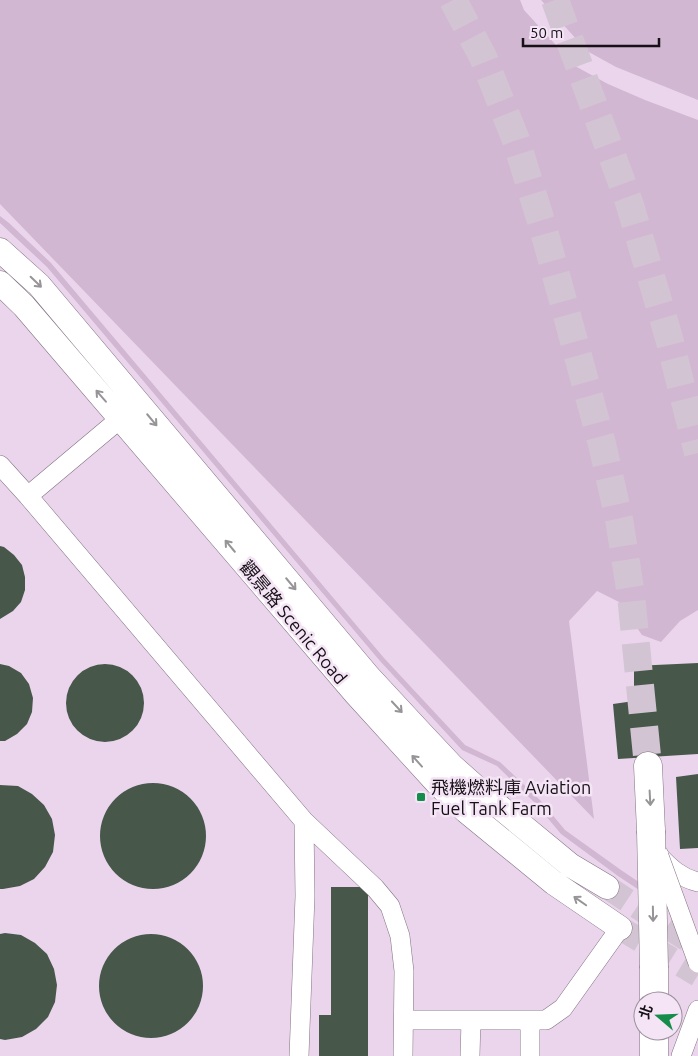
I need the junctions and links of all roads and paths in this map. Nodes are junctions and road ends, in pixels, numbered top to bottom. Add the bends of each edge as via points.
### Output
1 (0, 250) edge
2 (0, 283) edge
3 (120, 418) junction
4 (0, 465) edge
5 (28, 496) junction
6 (648, 766) tunnel mouth
7 (304, 821) junction
8 (655, 843) junction
9 (698, 882) edge
10 (607, 887) tunnel mouth
11 (620, 928) joint
12 (697, 949) edge
13 (654, 991) edge
14 (698, 1010) edge
15 (404, 1020) junction
16 (471, 1020) junction
17 (530, 1020) junction
18 (654, 1041) edge
19 (299, 1056) edge
20 (403, 1056) edge
21 (470, 1056) edge
22 (530, 1056) edge
23 (654, 1056) edge
24 (681, 1056) edge

1 -> 10 main road, 觀景路 Scenic Road via 40,285 363,670 446,759 540,841
3 -> 2 main road, 觀景路 Scenic Road via 24,306
3 - 5 lane
11 -> 3 main road, 觀景路 Scenic Road via 554,883 437,783 356,694
4 - 5 lane
5 - 7 lane
6 -> 8 highway
7 - 15 lane via 390,906 400,936
7 - 19 lane via 305,896
8 - 9 lane via 672,870
8 - 12 lane, bridge
8 -> 13 highway, bridge
11 - 17 lane via 563,1008 546,1020
14 - 24 lane
15 - 16 lane
15 - 20 lane
16 - 17 lane
16 - 21 lane
17 - 22 lane
18 - 23 highway

